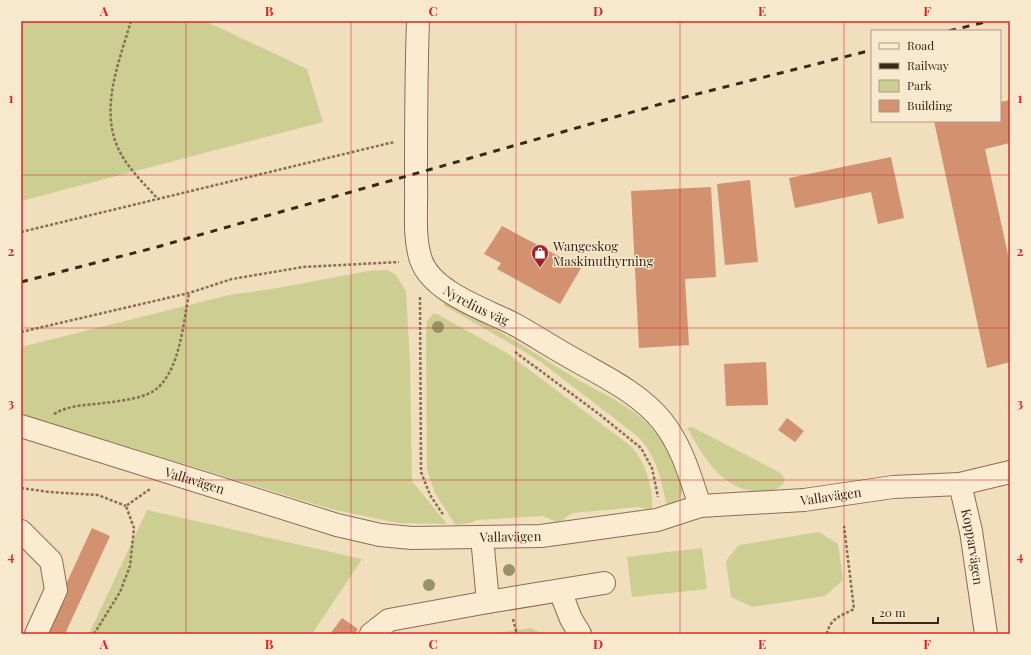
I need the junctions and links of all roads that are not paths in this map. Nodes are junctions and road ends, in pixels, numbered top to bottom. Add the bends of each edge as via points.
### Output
1 (418, 21) edge
2 (31, 429) edge
3 (1010, 472) edge
4 (960, 484) junction
5 (700, 506) junction
6 (21, 531) edge
7 (482, 537) junction
8 (604, 583) dead end
9 (560, 591) junction
10 (488, 602) junction
11 (36, 634) edge
12 (371, 634) edge
13 (580, 634) edge
14 (986, 634) edge

1 - 5 street, Nyrelius väg via 417,233 421,260 434,280 447,291 520,328 615,383 648,406 662,420 677,443
2 - 7 street, Vallavägen via 344,527 386,536 412,538
3 - 4 street, Vallavägen
4 - 5 street, Vallavägen via 907,486 804,500
4 - 14 street, Kopparvägen
5 - 7 street, Vallavägen via 657,520 542,536
6 - 11 street via 51,561 56,590
7 - 10 street
8 - 9 street
9 - 10 street
9 - 13 street
10 - 12 street via 389,620

